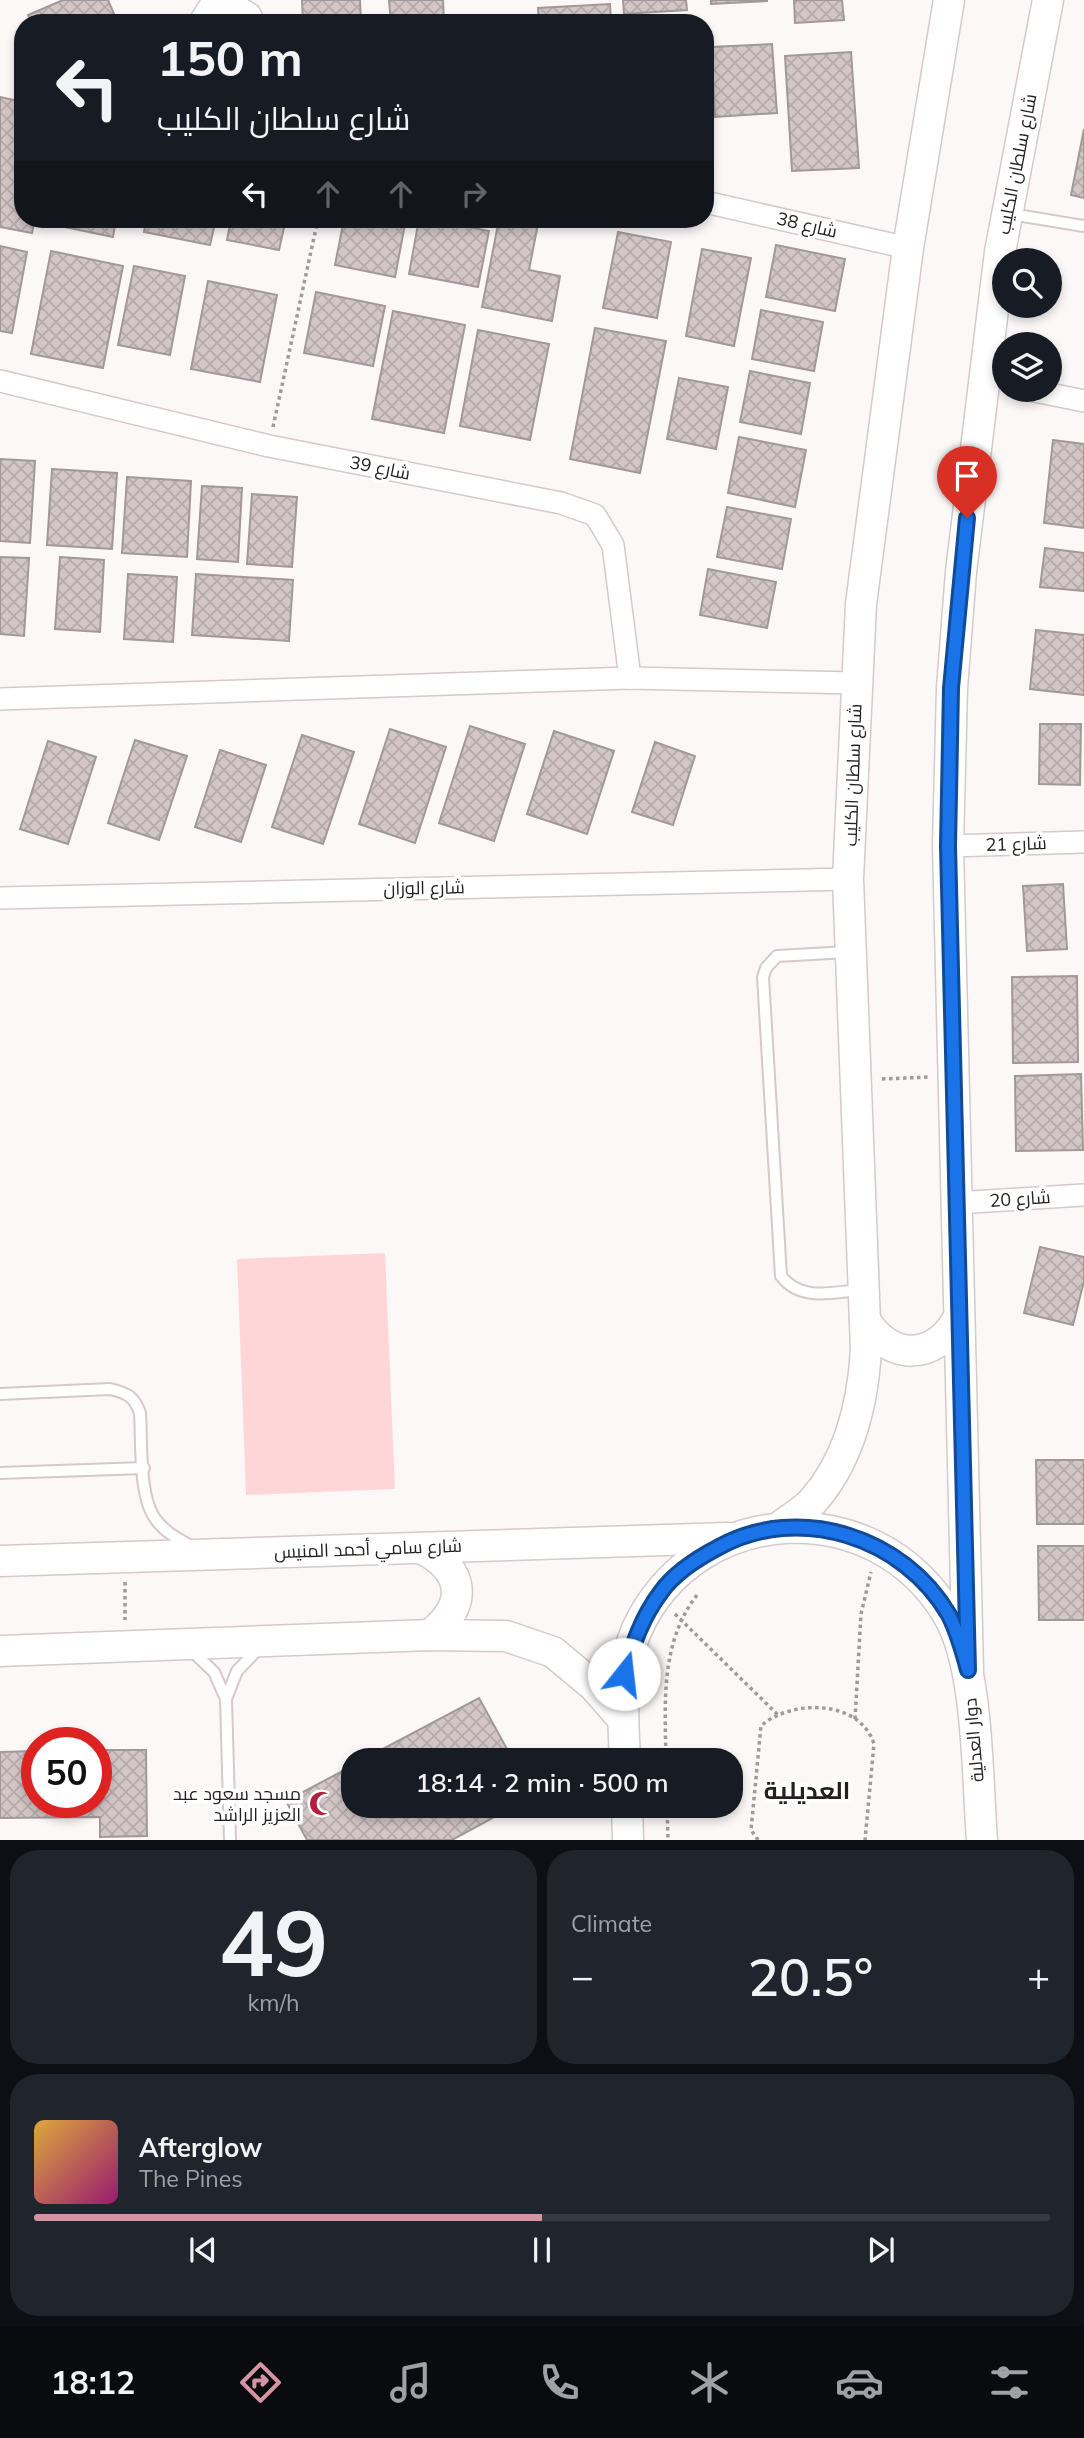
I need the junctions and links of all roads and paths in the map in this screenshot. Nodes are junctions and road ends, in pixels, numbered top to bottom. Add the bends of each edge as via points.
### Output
1 (949, 0) edge
2 (1048, 0) edge
3 (205, 14) edge
4 (250, 14) edge
5 (714, 204) edge
6 (1007, 213) junction
7 (1084, 226) edge
8 (316, 228) edge
9 (908, 248) junction
10 (999, 332) edge
11 (0, 381) edge
12 (1062, 397) edge
13 (992, 400) edge
14 (1084, 401) edge
15 (269, 446) junction
16 (630, 678) junction
17 (856, 683) junction
18 (0, 699) edge
19 (1084, 842) edge
20 (948, 846) junction
21 (848, 879) junction
22 (0, 898) edge
23 (851, 953) junction
24 (953, 1076) junction
25 (857, 1080) junction
26 (1084, 1195) edge
27 (956, 1203) junction
28 (863, 1290) junction
29 (958, 1318) junction
30 (865, 1320) junction
31 (0, 1394) edge
32 (144, 1468) junction
33 (0, 1474) edge
34 (778, 1528) junction
35 (735, 1538) junction
36 (421, 1548) junction
37 (881, 1549) junction
38 (205, 1554) junction
39 (124, 1556) junction
40 (7, 1565) edge
41 (702, 1588) dead end
42 (655, 1601) junction
43 (682, 1618) junction
44 (0, 1631) edge
45 (430, 1635) junction
46 (270, 1641) junction
47 (178, 1645) junction
48 (125, 1647) junction
49 (30, 1649) junction
50 (0, 1651) edge
51 (968, 1670) junction
52 (226, 1699) junction
53 (779, 1716) junction
54 (623, 1719) junction
55 (855, 1719) junction
56 (624, 1748) edge
57 (666, 1748) edge
58 (627, 1818) edge
59 (667, 1818) edge
60 (230, 1839) edge
61 (628, 1839) edge
62 (668, 1839) edge
63 (758, 1839) edge
64 (865, 1839) edge
65 (982, 1839) edge

1 - 9 street, شارع سلطان الكليب
2 - 6 street, شارع سلطان الكليب
3 - 4 street via 209,7 232,3
5 - 9 street, شارع 38
6 - 7 lane
6 - 10 street, شارع سلطان الكليب
8 - 15 path
9 - 17 street, شارع سلطان الكليب via 867,544
11 - 15 street, شارع 39
12 - 14 street
13 - 20 street, شارع سلطان الكليب via 958,598
15 - 16 street, شارع 39 via 561,503 595,515 613,545
16 - 17 street
16 - 18 street
17 - 21 street, شارع سلطان الكليب
19 - 20 street, شارع 21
20 - 24 street, شارع سلطان الكليب
21 - 22 street, شارع الوزان
21 - 23 street, شارع سلطان الكليب
23 - 25 street, شارع سلطان الكليب
23 - 28 lane via 777,956 763,978 781,1276 802,1292
24 - 25 path
24 - 27 street, شارع سلطان الكليب
25 - 28 street, شارع سلطان الكليب
26 - 27 street, شارع 20
27 - 29 street, شارع سلطان الكليب
28 - 30 street, شارع سلطان الكليب
29 - 30 street via 940,1342 912,1351 884,1343
29 - 51 street, شارع سلطان الكليب
30 - 34 street, شارع سلطان الكليب via 864,1379 847,1447 812,1502
31 - 32 lane via 92,1389 126,1392 135,1399 140,1413
32 - 33 lane
32 - 38 lane via 146,1499 156,1521
34 - 35 street, دوار العدلية
34 - 37 street, دوار العدلية via 836,1531
35 - 36 street, شارع سامي أحمد المنيس
35 - 42 street, دوار العدلية via 695,1560
36 - 38 street, شارع سامي أحمد المنيس
36 - 45 street via 441,1558 454,1577 456,1600 448,1621
37 - 51 street, دوار العدلية via 933,1592 953,1625
37 - 55 path via 864,1595
38 - 39 street, شارع سامي أحمد المنيس
39 - 40 street, شارع سامي أحمد المنيس
39 - 48 path
41 - 43 path
42 - 43 path
42 - 54 street, دوار العدلية via 637,1630 624,1674
43 - 53 path
43 - 57 path via 664,1682
44 - 49 street via 10,1642
45 - 46 street
45 - 54 street via 506,1636 553,1651
46 - 47 street
46 - 52 lane via 241,1665
47 - 48 street
47 - 52 lane via 204,1660
48 - 49 street
49 - 50 street
51 - 65 street, دوار العدلية
52 - 60 lane
53 - 55 path via 813,1707
53 - 63 path via 761,1726 751,1830
54 - 56 street, دوار العدلية
55 - 64 path via 874,1744
58 - 61 street
59 - 62 path

